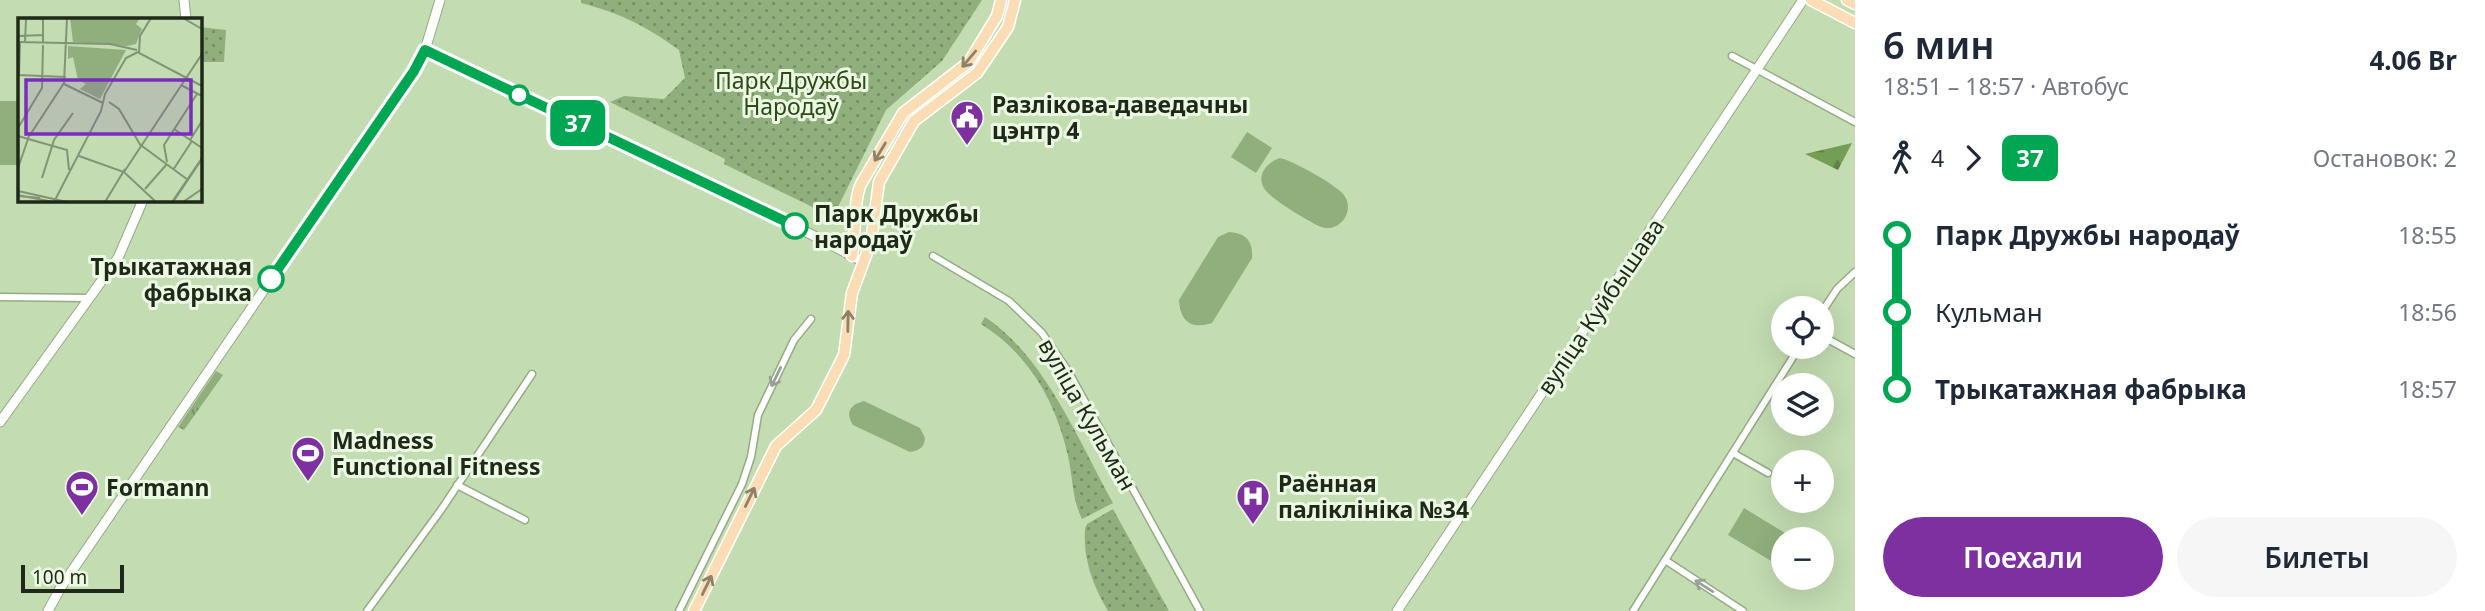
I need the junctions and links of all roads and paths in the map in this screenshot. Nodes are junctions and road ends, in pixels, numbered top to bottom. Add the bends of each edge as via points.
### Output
1 (184, 0) edge
2 (440, 0) edge
3 (1001, 0) edge
4 (1015, 0) edge
5 (1803, 0) edge
6 (1811, 0) edge
7 (1847, 0) edge
8 (1855, 4) edge
9 (186, 18) edge
10 (1855, 23) edge
11 (425, 50) junction
12 (1732, 56) dead end
13 (1757, 70) junction
14 (1855, 122) edge
15 (143, 201) edge
16 (852, 256) junction
17 (933, 256) dead end
18 (864, 262) junction
19 (1855, 272) edge
20 (1833, 296) edge
21 (0, 297) edge
22 (89, 298) junction
23 (811, 318) dead end
24 (1834, 343) edge
25 (1855, 354) edge
26 (1792, 359) edge
27 (532, 374) dead end
28 (0, 422) edge
29 (1733, 453) junction
30 (1769, 473) dead end
31 (457, 485) junction
32 (525, 520) dead end
33 (1665, 560) junction
34 (48, 611) edge
35 (367, 611) edge
36 (678, 611) edge
37 (694, 611) edge
38 (1200, 611) edge
39 (1397, 611) edge
40 (1633, 611) edge
41 (1743, 611) edge

1 - 9 main road
2 - 11 main road
3 -> 16 main road via 997,16 969,62 903,114 861,184
4 - 18 main road via 1007,27 977,73 914,121 887,167 879,182
5 - 13 main road, вуліца Куйбышава
6 - 10 main road
7 - 8 main road
11 - 16 main road
11 - 34 main road
12 - 13 street
13 - 14 street
13 - 39 main road, вуліца Куйбышава
15 - 22 main road via 118,258
16 - 18 main road
17 - 38 street, вуліца Кульман via 1009,301 1042,332
37 -> 18 main road via 776,446 816,410 833,380 844,355 852,293
19 - 20 street
21 - 22 street
22 - 28 main road
23 -> 36 street via 794,340 758,415 746,473
24 - 25 street
26 - 29 street
27 - 31 street
29 - 30 street
29 - 33 street
31 - 32 street
31 - 35 street
33 - 40 street
41 -> 33 street

